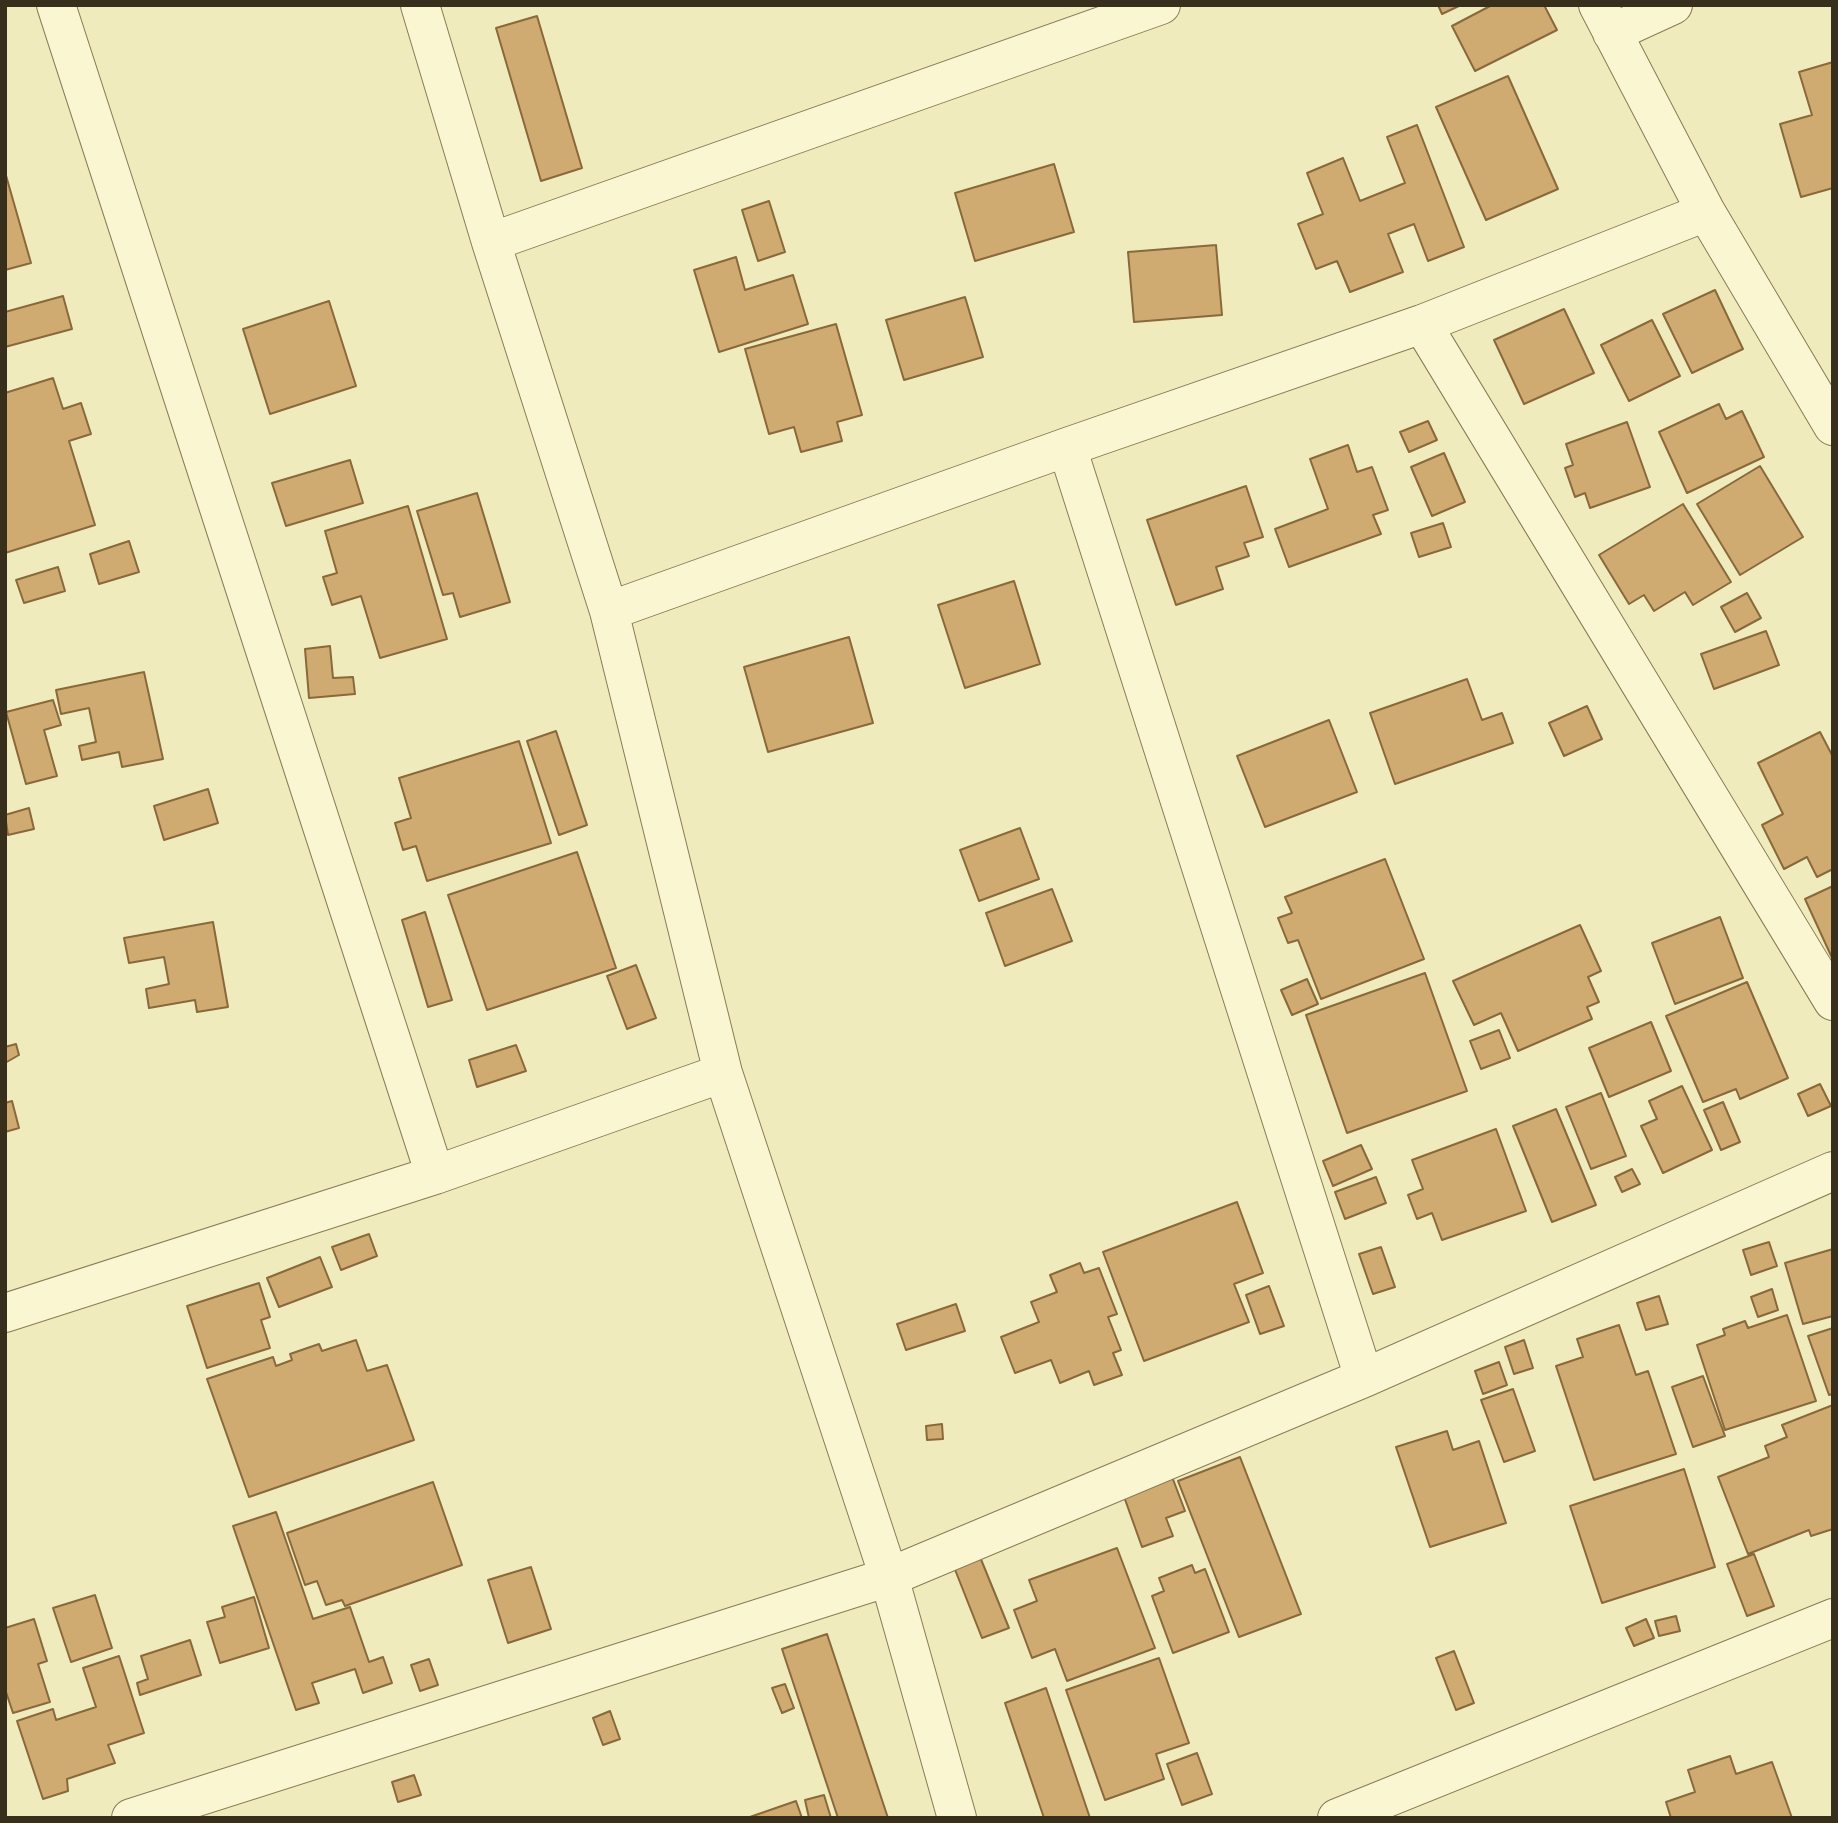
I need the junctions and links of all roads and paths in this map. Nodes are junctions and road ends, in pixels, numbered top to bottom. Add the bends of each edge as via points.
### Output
1 (56, 5) edge
2 (420, 5) edge
3 (1161, 5) edge
4 (1673, 5) edge
5 (1605, 19) edge
6 (1706, 212) junction
7 (491, 242) junction
8 (1422, 324) junction
9 (1833, 426) edge
10 (1067, 447) junction
11 (609, 611) junction
12 (1833, 1001) edge
13 (723, 1073) junction
14 (1833, 1171) edge
15 (435, 1175) junction
16 (5, 1313) edge
17 (1364, 1378) junction
18 (889, 1577) junction
19 (1833, 1618) edge
20 (131, 1818) edge
21 (957, 1818) edge
22 (1337, 1818) edge

1 - 15 street
2 - 7 street
3 - 7 street
4 - 5 street
5 - 6 street
6 - 8 street
6 - 9 street
7 - 11 street
8 - 10 street
8 - 12 street
10 - 11 street
10 - 17 street
11 - 13 street
13 - 15 street
13 - 18 street
14 - 17 street
15 - 16 street
17 - 18 street
18 - 20 street
18 - 21 street
19 - 22 street

